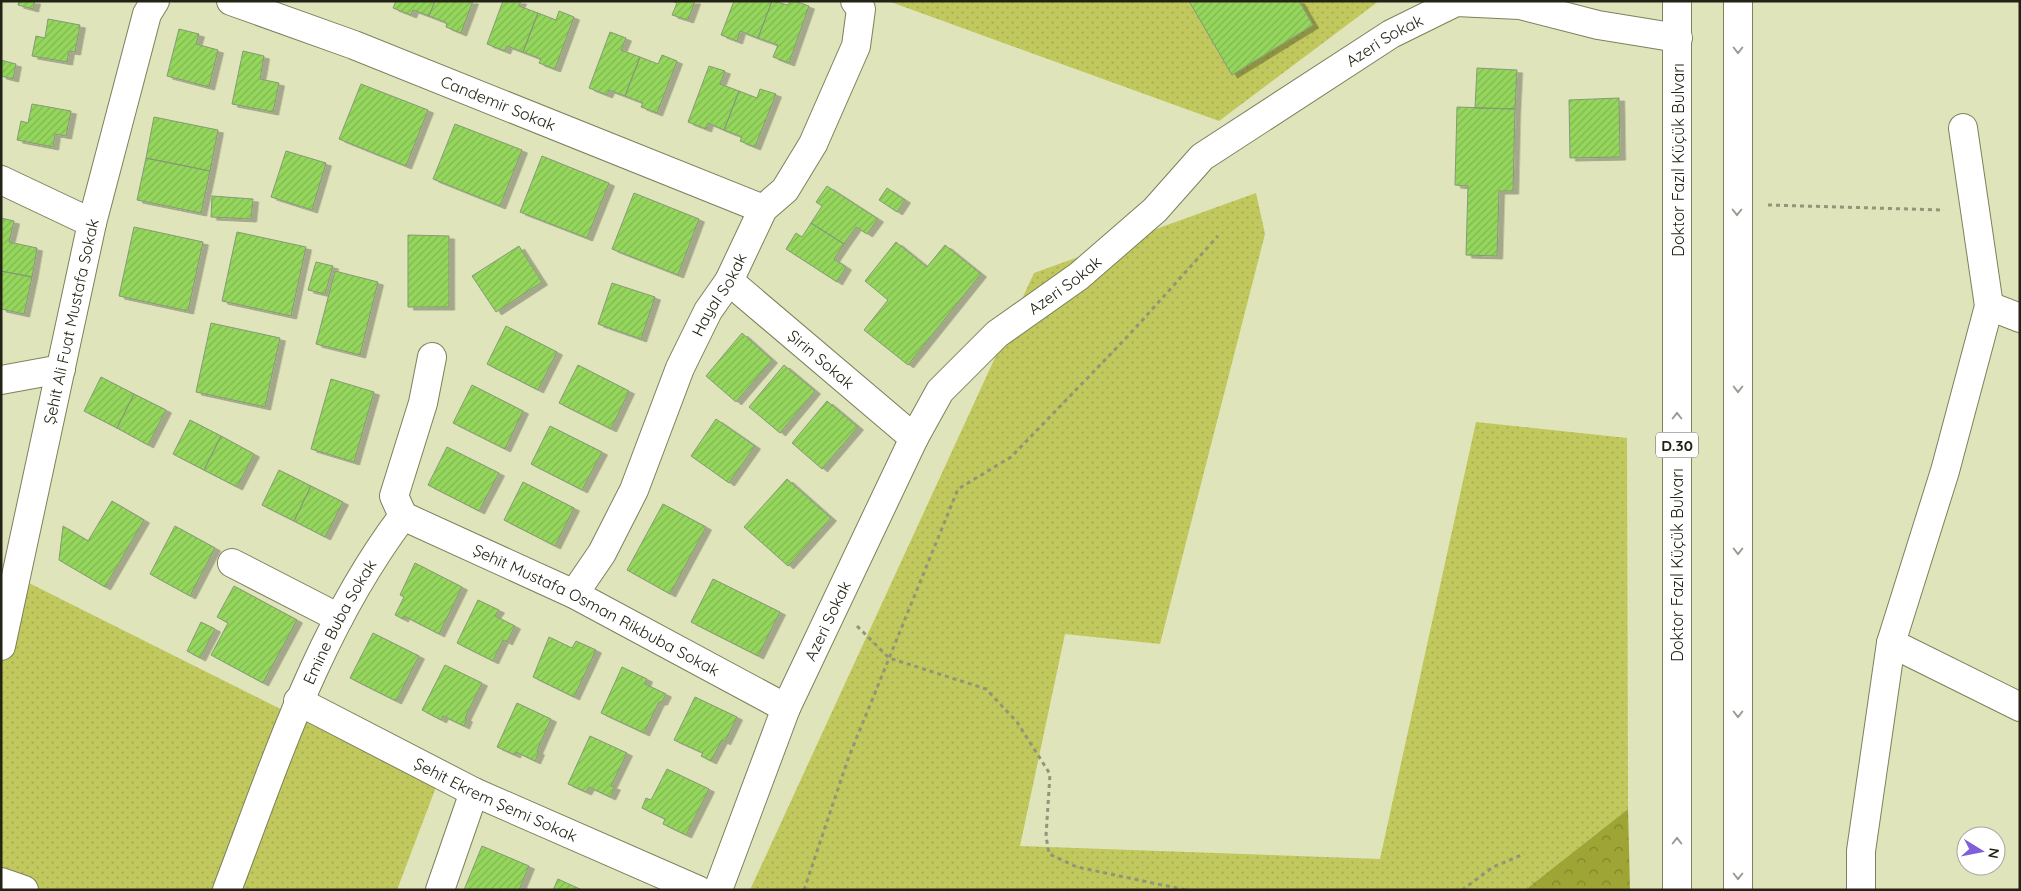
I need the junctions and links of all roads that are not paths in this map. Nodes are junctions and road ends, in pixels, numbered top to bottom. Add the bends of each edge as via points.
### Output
1 (156, 1) edge
2 (231, 1) edge
3 (855, 1) edge
4 (1677, 1) edge
5 (1738, 1) edge
6 (1678, 38) junction
7 (1963, 128) dead end
8 (1, 180) edge
9 (764, 209) junction
10 (92, 223) junction
11 (729, 281) junction
12 (1989, 306) junction
13 (2020, 318) edge
14 (432, 357) dead end
15 (61, 369) junction
16 (1, 380) edge
17 (914, 438) junction
18 (403, 516) junction
19 (232, 563) dead end
20 (574, 594) junction
21 (339, 618) junction
22 (2, 641) edge
23 (1891, 643) junction
24 (298, 702) junction
25 (2020, 707) edge
26 (786, 708) junction
27 (474, 792) junction
28 (1, 882) edge
29 (24, 890) edge
30 (227, 890) edge
31 (440, 890) edge
32 (698, 890) edge
33 (718, 890) edge
34 (1677, 890) edge
35 (1738, 890) edge
36 (1861, 890) edge

1 - 10 main road, Şehit Ali Fuat Mustafa Sokak via 147,14
2 - 9 main road, Candemir Sokak via 354,45
3 - 9 main road, Hayal Sokak via 861,9 856,46 813,144 785,190
4 - 6 main road, Doktor Fazıl Küçük Bulvarı / D.30
5 -> 35 main road
6 - 17 main road, Azeri Sokak via 1598,25 1520,5 1456,2 1390,34 1202,157 1155,210 1080,276 996,334 940,391
34 -> 6 main road, Doktor Fazıl Küçük Bulvarı / D.30
7 - 12 main road
8 - 10 main road
9 - 11 main road, Hayal Sokak
10 - 15 main road, Şehit Ali Fuat Mustafa Sokak
11 - 17 main road, Şirin Sokak
11 - 20 main road, Hayal Sokak via 708,311 680,368 634,490 602,553
12 - 13 main road
12 - 23 main road via 1945,470
14 - 18 main road via 423,403 394,496
15 - 16 main road
15 - 22 main road, Şehit Ali Fuat Mustafa Sokak
17 - 26 main road, Azeri Sokak
18 - 20 main road, Şehit Mustafa Osman Rikbuba Sokak
18 - 21 main road, Emine Buba Sokak via 380,547
19 - 21 main road
20 - 26 main road, Şehit Mustafa Osman Rikbuba Sokak
21 - 24 main road, Emine Buba Sokak
23 - 25 main road
23 - 36 main road via 1861,851
24 - 27 main road, Şehit Ekrem Şemi Sokak
24 - 30 main road, Emine Buba Sokak
26 - 33 main road, Azeri Sokak
27 - 31 main road
27 - 32 main road, Şehit Ekrem Şemi Sokak
28 - 29 main road

